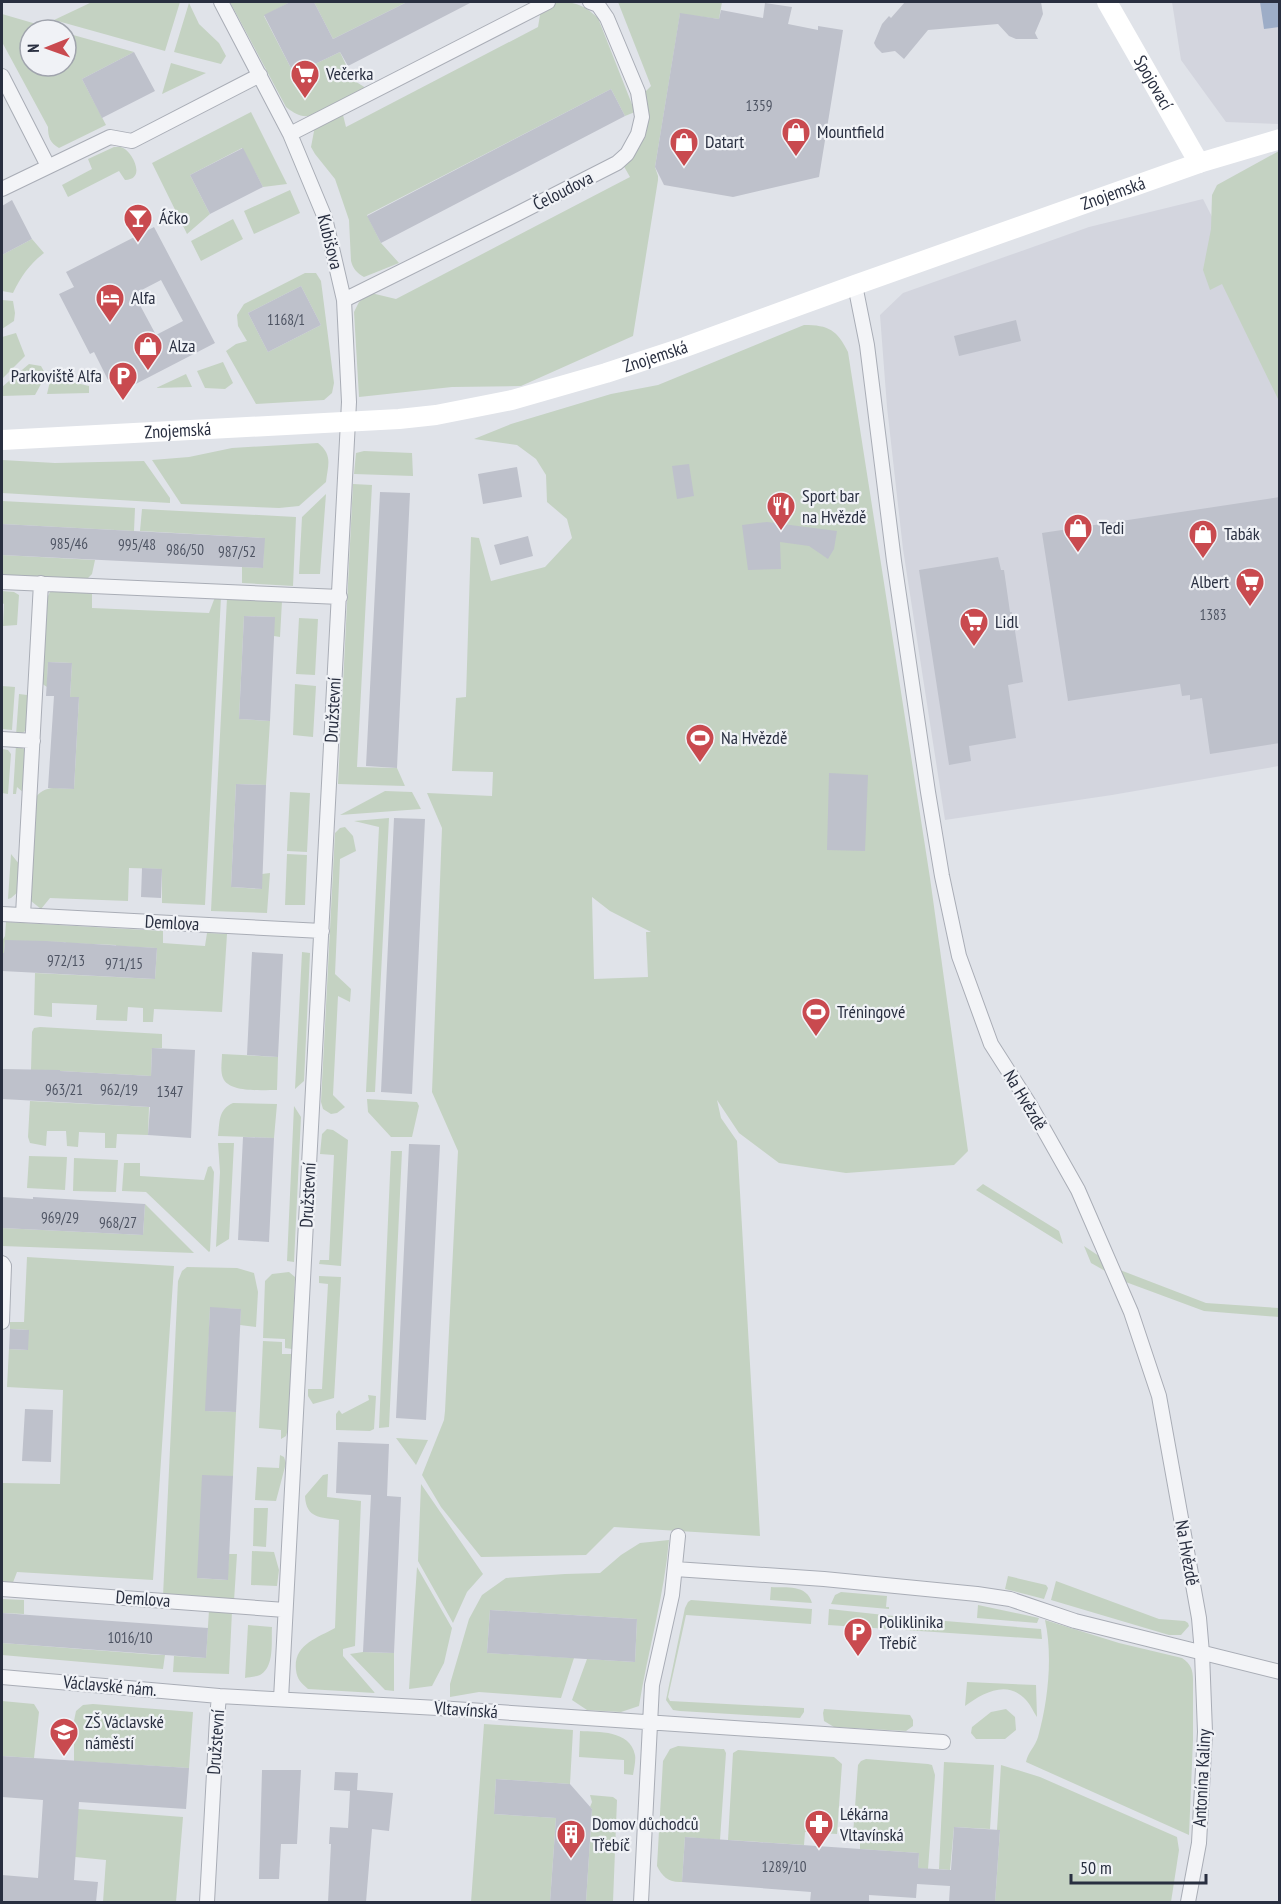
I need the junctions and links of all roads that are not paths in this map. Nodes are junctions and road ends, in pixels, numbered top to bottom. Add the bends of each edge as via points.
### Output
1 (221, 2) edge
2 (548, 2) edge
3 (590, 2) edge
4 (1107, 2) edge
5 (260, 75) junction
6 (2, 76) edge
7 (290, 134) junction
8 (1280, 139) edge
9 (1199, 163) junction
10 (48, 166) junction
11 (2, 189) edge
12 (855, 285) junction
13 (344, 300) junction
14 (349, 423) junction
15 (2, 440) edge
16 (2, 582) edge
17 (41, 583) junction
18 (340, 597) junction
19 (2, 739) edge
20 (33, 741) junction
21 (2, 914) edge
22 (23, 915) junction
23 (321, 931) junction
24 (2, 1263) edge
25 (2, 1322) edge
26 (678, 1536) dead end
27 (675, 1569) junction
28 (2, 1589) edge
29 (285, 1610) junction
30 (1202, 1653) junction
31 (1280, 1672) edge
32 (2, 1677) edge
33 (219, 1696) junction
34 (281, 1699) junction
35 (651, 1722) junction
36 (944, 1743) dead end
37 (207, 1902) edge
38 (641, 1902) edge
39 (1188, 1902) edge

1 - 5 street, Kubišova
2 - 7 street
3 - 13 street, Čeloudova via 598,5 607,18 638,92 642,117 627,154 588,178
4 - 9 street, Spojovací
5 - 7 street, Kubišova
5 - 10 street via 132,141 110,137
6 - 10 street
7 - 13 street, Kubišova via 325,218
8 - 9 street, Znojemská
9 - 12 street, Znojemská
10 - 11 street
12 - 14 street, Znojemská via 685,347 512,400 436,415
12 - 30 street, Na Hvězdě via 867,345 928,792 959,956 991,1044 1078,1190 1131,1312 1159,1396
13 - 14 street, Kubišova
14 - 15 street, Znojemská
14 - 18 street, Družstevní
16 - 17 street
17 - 18 street
17 - 20 street
18 - 23 street, Družstevní
19 - 20 street
20 - 22 street
21 - 22 street, Demlova
22 - 23 street, Demlova
23 - 29 street, Družstevní
24 - 25 street
26 - 27 street
27 - 30 street via 1010,1599 1075,1621
27 - 35 street via 652,1685
28 - 29 street, Demlova
29 - 34 street, Družstevní
30 - 31 street
30 - 39 street, Antonína Kaliny via 1205,1732 1199,1843
32 - 33 street, Václavské nám.
33 - 34 street, Družstevní
33 - 37 street, Družstevní
34 - 35 street, Vltavínská
35 - 36 street, Vltavínská
35 - 38 street

